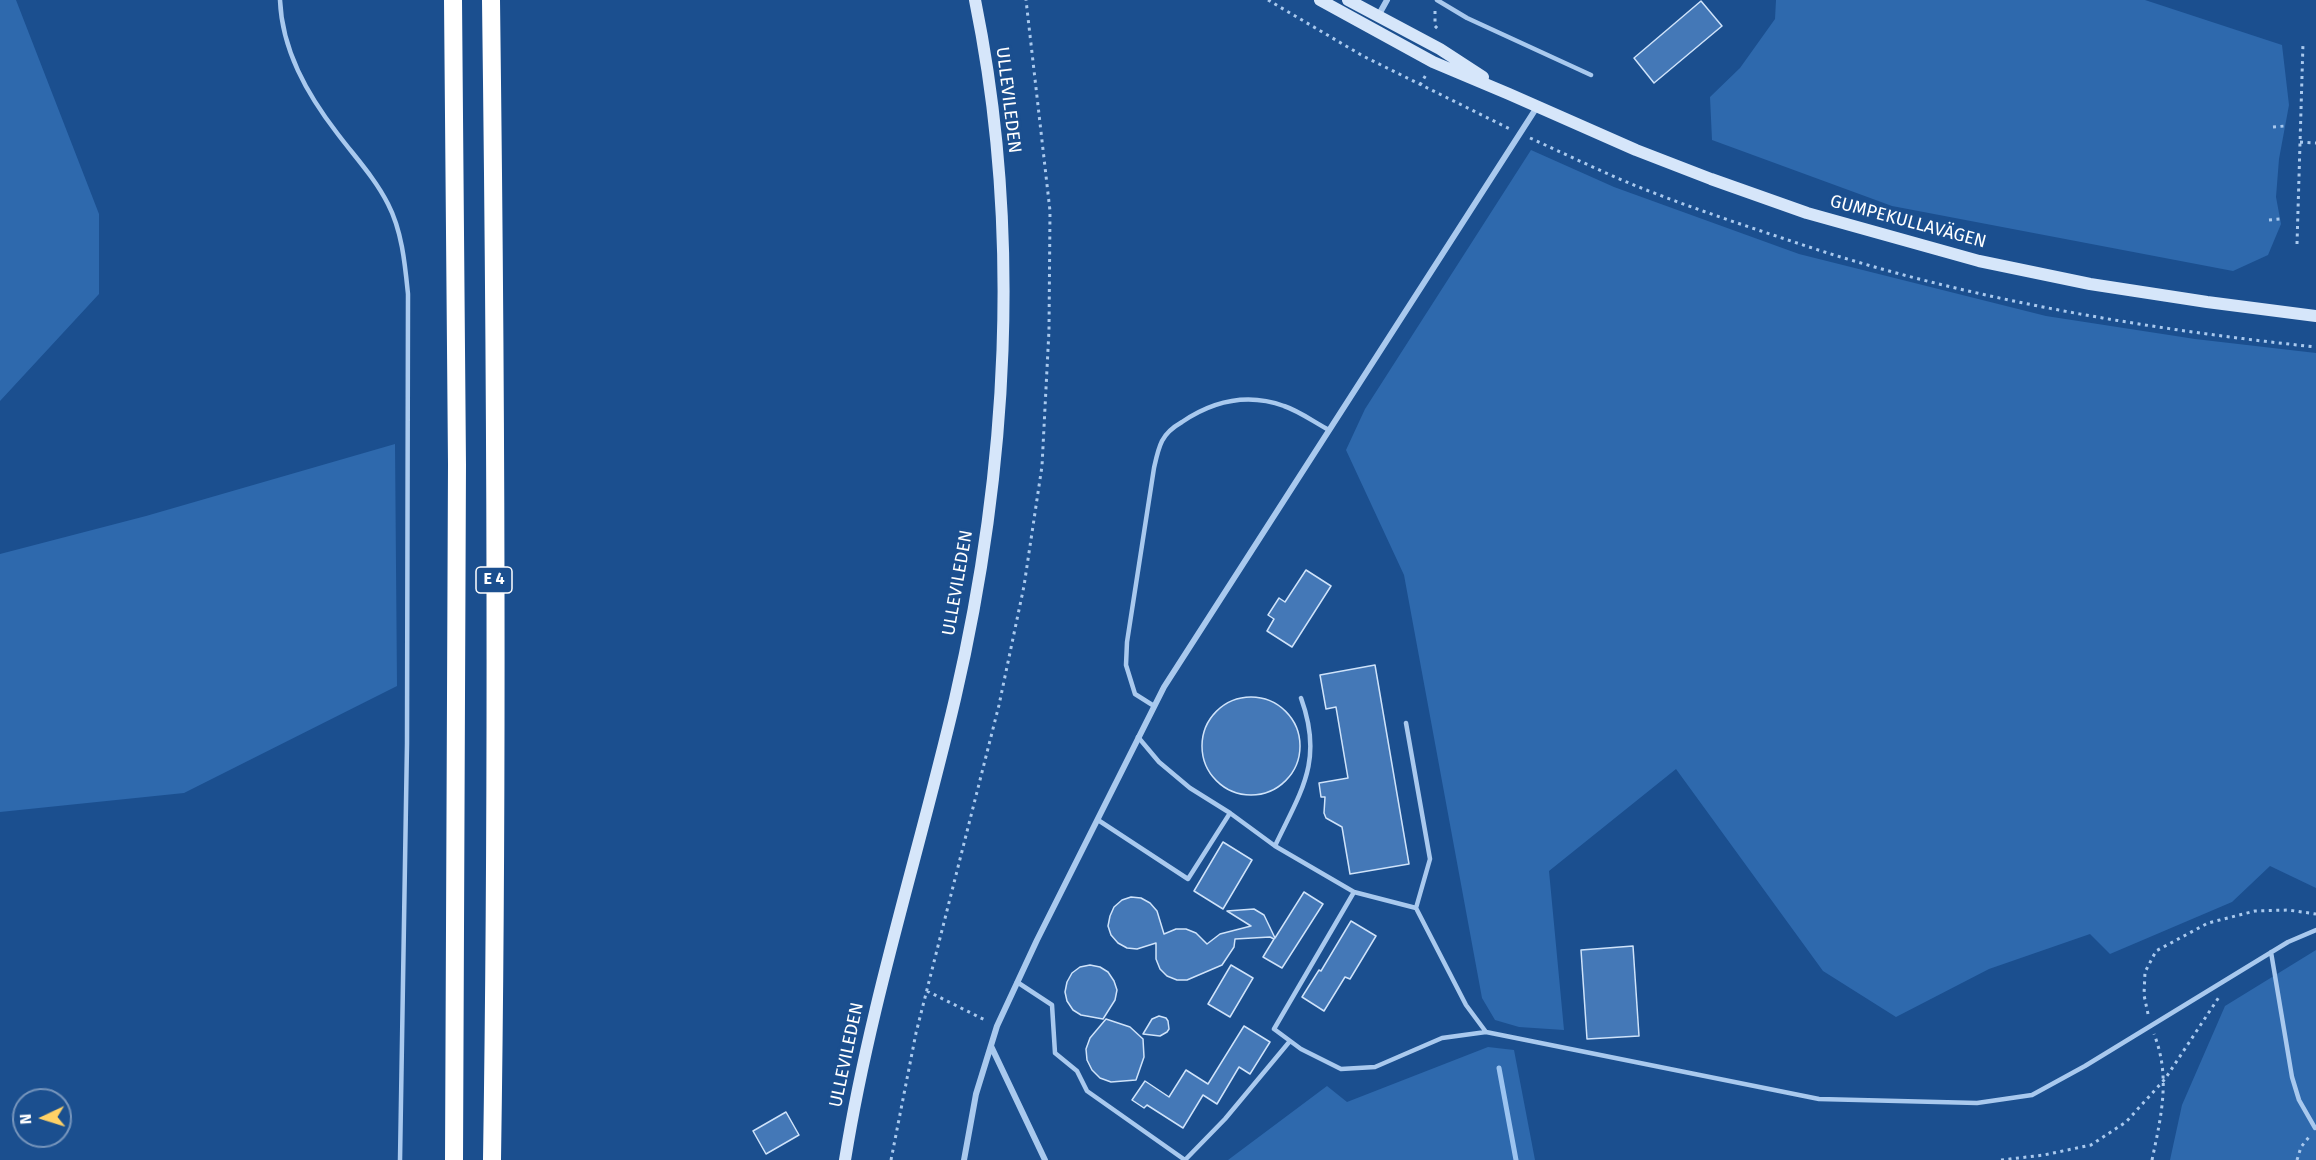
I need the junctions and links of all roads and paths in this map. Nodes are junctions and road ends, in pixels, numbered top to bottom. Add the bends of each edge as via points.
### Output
1 (280, 0) edge
2 (453, 0) edge
3 (491, 0) edge
4 (975, 0) edge
5 (1026, 0) edge
6 (1320, 0) edge
7 (1348, 0) edge
8 (1387, 0) edge
9 (1437, 0) edge
10 (1378, 17) junction
11 (1371, 29) junction
12 (2303, 43) dead end
13 (1591, 75) dead end
14 (1509, 93) junction
15 (1538, 107) junction
16 (2285, 126) dead end
17 (2273, 127) dead end
18 (2300, 142) junction
19 (2316, 143) edge
20 (2280, 219) dead end
21 (2269, 220) dead end
22 (2297, 244) dead end
23 (2316, 316) edge
24 (1329, 430) junction
25 (1301, 698) dead end
26 (1154, 706) junction
27 (1406, 723) dead end
28 (1138, 737) junction
29 (1230, 813) junction
30 (1098, 820) junction
31 (1275, 846) junction
32 (1354, 892) junction
33 (1416, 908) junction
34 (2316, 930) edge
35 (2271, 952) junction
36 (2233, 975) junction
37 (1017, 982) junction
38 (927, 991) junction
39 (997, 1026) junction
40 (1486, 1032) junction
41 (1290, 1041) junction
42 (991, 1045) junction
43 (2315, 1128) edge
44 (400, 1160) edge
45 (454, 1160) edge
46 (492, 1160) edge
47 (845, 1160) edge
48 (891, 1160) edge
49 (964, 1160) edge
50 (1046, 1160) edge
51 (2001, 1160) edge
52 (2297, 1160) edge

1 - 44 lane via 290,52 304,87 390,206 404,259 408,294 407,744
2 - 45 highway, E 4 via 457,464
3 - 46 highway, E 4
4 - 47 street, ULLEVILEDEN via 994,111 1003,215 1004,324 995,464 978,583 955,699 870,1028
5 - 38 path via 1050,211 1042,466 1024,586 999,705
6 - 11 street, GUMPEKULLAVÄGEN
7 - 10 street, GUMPEKULLAVÄGEN
8 - 10 street
9 - 13 lane via 1467,18
10 - 11 street
10 - 14 street, GUMPEKULLAVÄGEN via 1440,49
11 - 14 street, GUMPEKULLAVÄGEN via 1433,62
12 - 18 path
14 - 15 street, GUMPEKULLAVÄGEN
15 - 23 street, GUMPEKULLAVÄGEN via 1636,150 1807,213 1979,261 2090,284
15 - 24 street
16 - 17 path
18 - 19 path
18 - 22 path
20 - 21 path
24 - 26 street
24 - 26 lane via 1286,406 1244,399 1200,410 1173,427 1162,440 1154,468 1126,665 1135,694
25 - 31 lane via 1309,718 1312,745 1306,779
26 - 28 street
27 - 33 lane via 1430,859
28 - 29 lane via 1159,762 1190,788
28 - 30 street
29 - 30 lane via 1188,879
29 - 31 lane
30 - 37 street
31 - 32 lane
32 - 33 lane
32 - 41 lane via 1274,1029
33 - 40 lane via 1466,1005
34 - 35 lane
35 - 36 lane
35 - 43 lane via 2292,1077 2299,1100
36 - 40 lane via 2032,1095 1977,1103 1819,1099
36 - 51 path via 2164,1079 2126,1122 2091,1145
37 - 39 street
37 - 41 lane via 1052,1005 1055,1053 1077,1071 1087,1091 1185,1160 1226,1119
38 - 39 path
38 - 48 path
39 - 42 street
40 - 41 lane via 1442,1038 1375,1066 1341,1069
42 - 49 street via 976,1094
42 - 50 street
43 - 52 path

